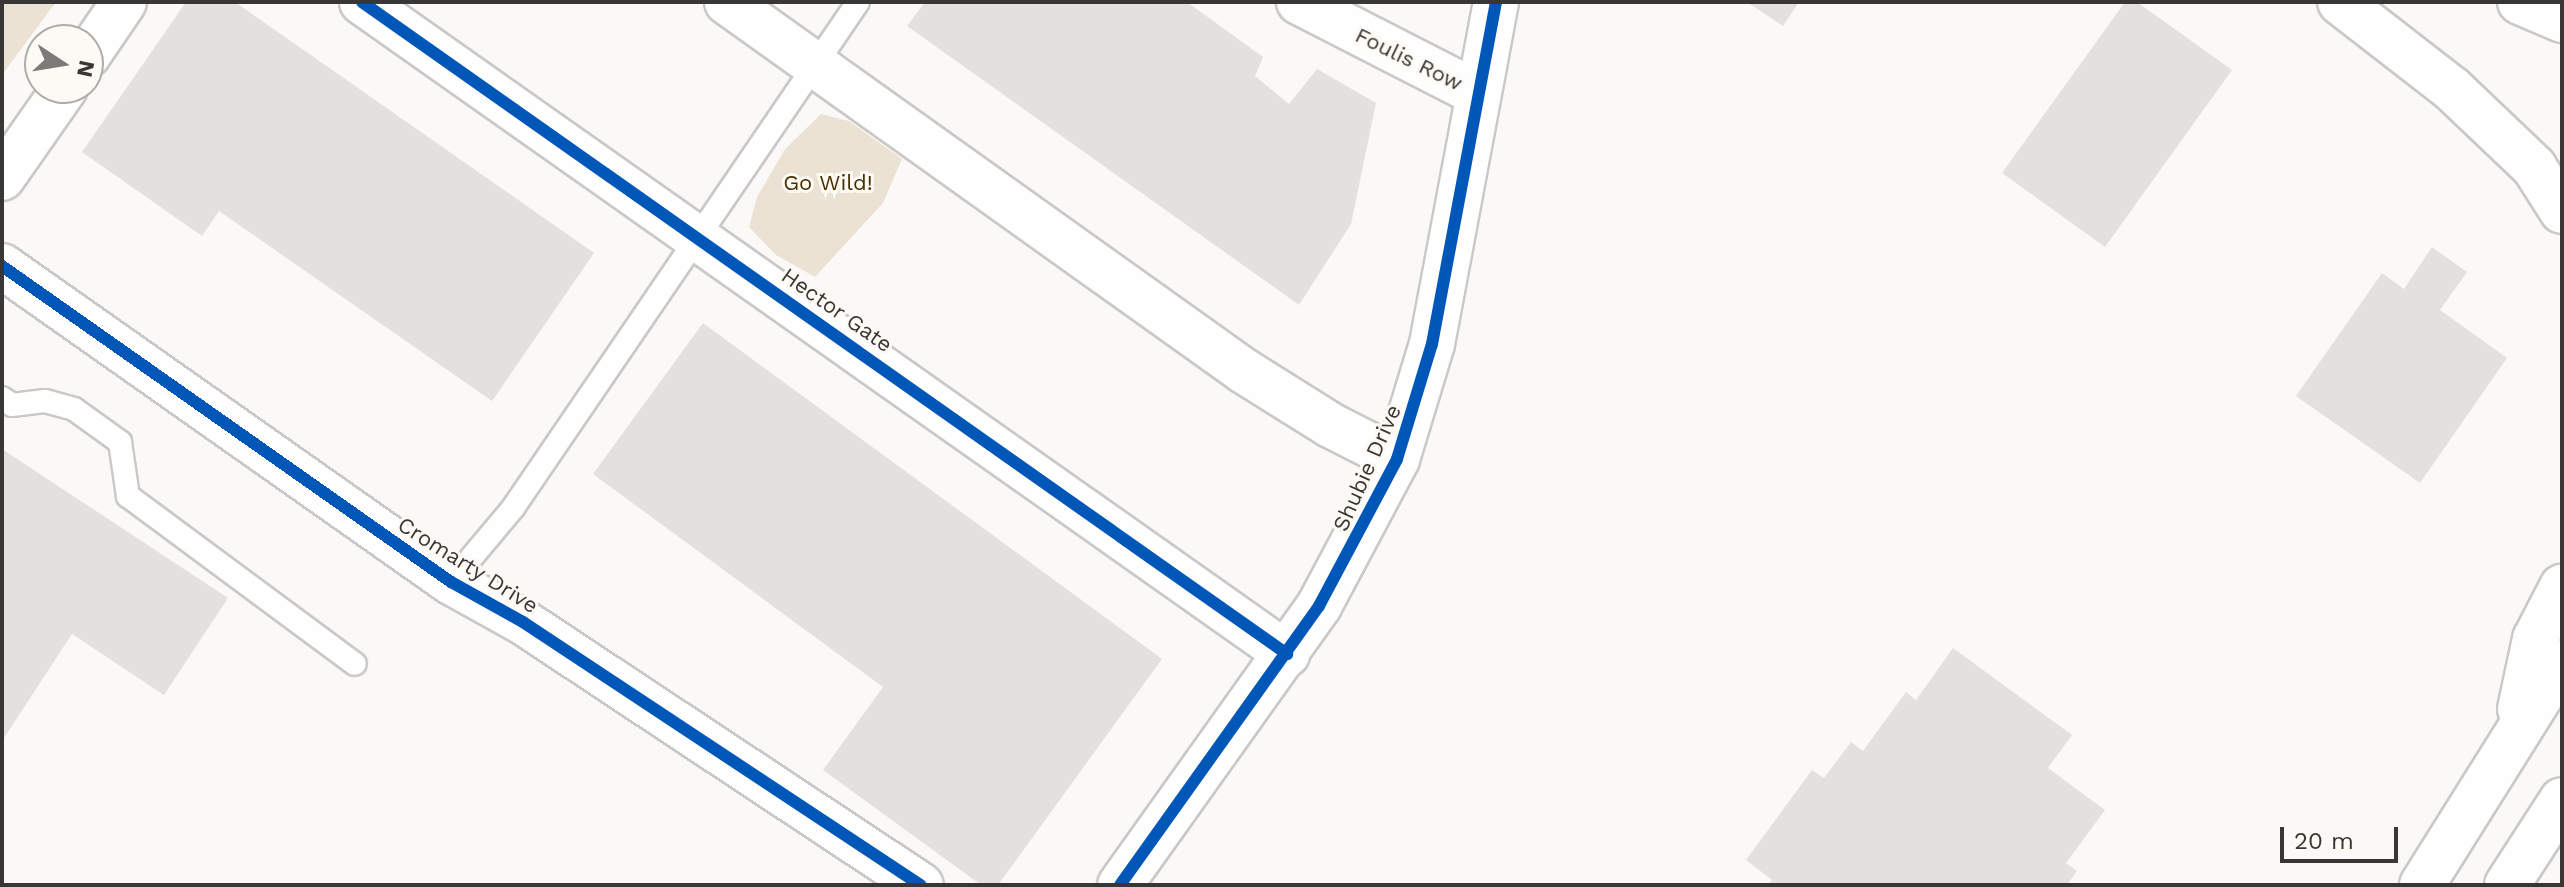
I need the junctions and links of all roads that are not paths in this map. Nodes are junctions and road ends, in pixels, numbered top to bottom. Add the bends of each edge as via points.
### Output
1 (124, 2) edge
2 (362, 2) edge
3 (727, 2) edge
4 (858, 2) edge
5 (1299, 2) edge
6 (1496, 2) edge
7 (2340, 2) edge
8 (2520, 2) edge
9 (2562, 20) edge
10 (104, 31) edge
11 (819, 66) junction
12 (1477, 93) junction
13 (54, 104) edge
14 (2, 178) edge
15 (2562, 211) edge
16 (698, 239) junction
17 (2, 266) edge
18 (2, 398) edge
19 (1397, 459) junction
20 (451, 582) junction
21 (2562, 587) edge
22 (1287, 654) junction
23 (2562, 662) edge
24 (355, 664) dead end
25 (2514, 739) junction
26 (2562, 800) edge
27 (921, 885) edge
28 (1120, 885) edge
29 (2422, 885) edge
30 (2507, 885) edge

1 - 10 street
2 - 16 street, Hector Gate
3 - 11 street
4 - 11 lane
5 - 12 street, Foulis Row
6 - 12 street, Shubie Drive
7 - 15 street via 2451,88 2534,167
8 - 9 street
11 - 16 lane
11 - 19 street via 1244,371
12 - 19 street, Shubie Drive via 1432,344
13 - 14 street
16 - 20 lane via 513,508
16 - 22 street, Hector Gate
17 - 20 street, Cromarty Drive
18 - 24 lane via 12,405 45,401 74,409 120,442 128,496
19 - 22 street, Shubie Drive via 1348,559
20 - 27 street, Cromarty Drive via 523,622
21 - 25 street via 2535,639
22 - 28 street, Shubie Drive
23 - 25 street
25 - 29 street
26 - 30 street

